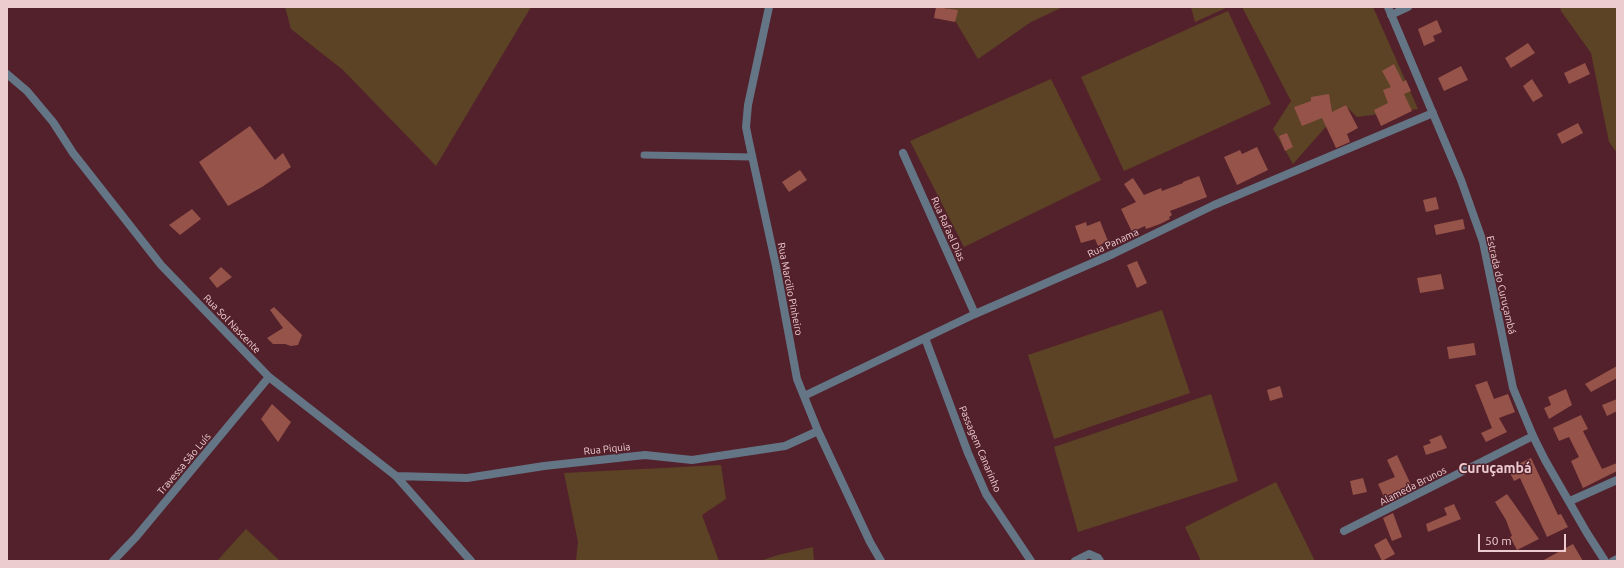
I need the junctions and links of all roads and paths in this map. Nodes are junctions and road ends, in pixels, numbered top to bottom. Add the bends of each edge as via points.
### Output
1 (769, 7) edge
2 (1388, 7) edge
3 (1408, 7) edge
4 (1391, 15) junction
5 (7, 74) edge
6 (1433, 113) junction
7 (903, 153) dead end
8 (644, 155) dead end
9 (752, 157) junction
10 (975, 314) junction
11 (925, 338) junction
12 (269, 378) junction
13 (804, 396) junction
14 (818, 431) junction
15 (1533, 436) junction
16 (396, 476) junction
17 (1617, 480) edge
18 (1570, 501) junction
19 (1344, 531) dead end
20 (1617, 559) edge
21 (113, 561) edge
22 (471, 561) edge
23 (882, 561) edge
24 (1032, 561) edge
25 (1075, 561) edge
26 (1100, 561) edge
27 (1605, 561) edge
28 (1613, 561) edge

1 - 9 street, Rua Marcilio Pinheiro via 748,105 746,127
2 - 4 street, Estrada do Curuçambá
3 - 4 street
4 - 6 street, Estrada do Curuçambá
5 - 12 street, Rua Sol Nascente via 28,91 53,122 73,153 161,265
6 - 10 street, Rua Panama via 1214,205 1113,254
6 - 15 street, Estrada do Curuçambá via 1483,242 1513,388
7 - 10 street, Rua Rafael Dias
8 - 9 lane
9 - 13 street, Rua Marcilio Pinheiro via 797,379
10 - 11 street, Rua Panama
11 - 13 street, Rua Panama
11 - 24 street, Passagem Canarinho via 986,494
12 - 16 street, Rua Sol Nascente
12 - 21 street, Travessa São Luís
13 - 14 street, Rua Marcilio Pinheiro
14 - 16 street, Rua Piquia via 785,446 692,460 645,455 544,466 467,478
14 - 23 street, Rua Marcilio Pinheiro via 870,542
15 - 18 street, Estrada do Curuçambá
15 - 19 street, Alameda Brunos
16 - 22 street, Rua Sol Nascente
17 - 18 street
18 - 27 street, Estrada do Curuçambá
20 - 28 street
25 - 26 street via 1089,554

